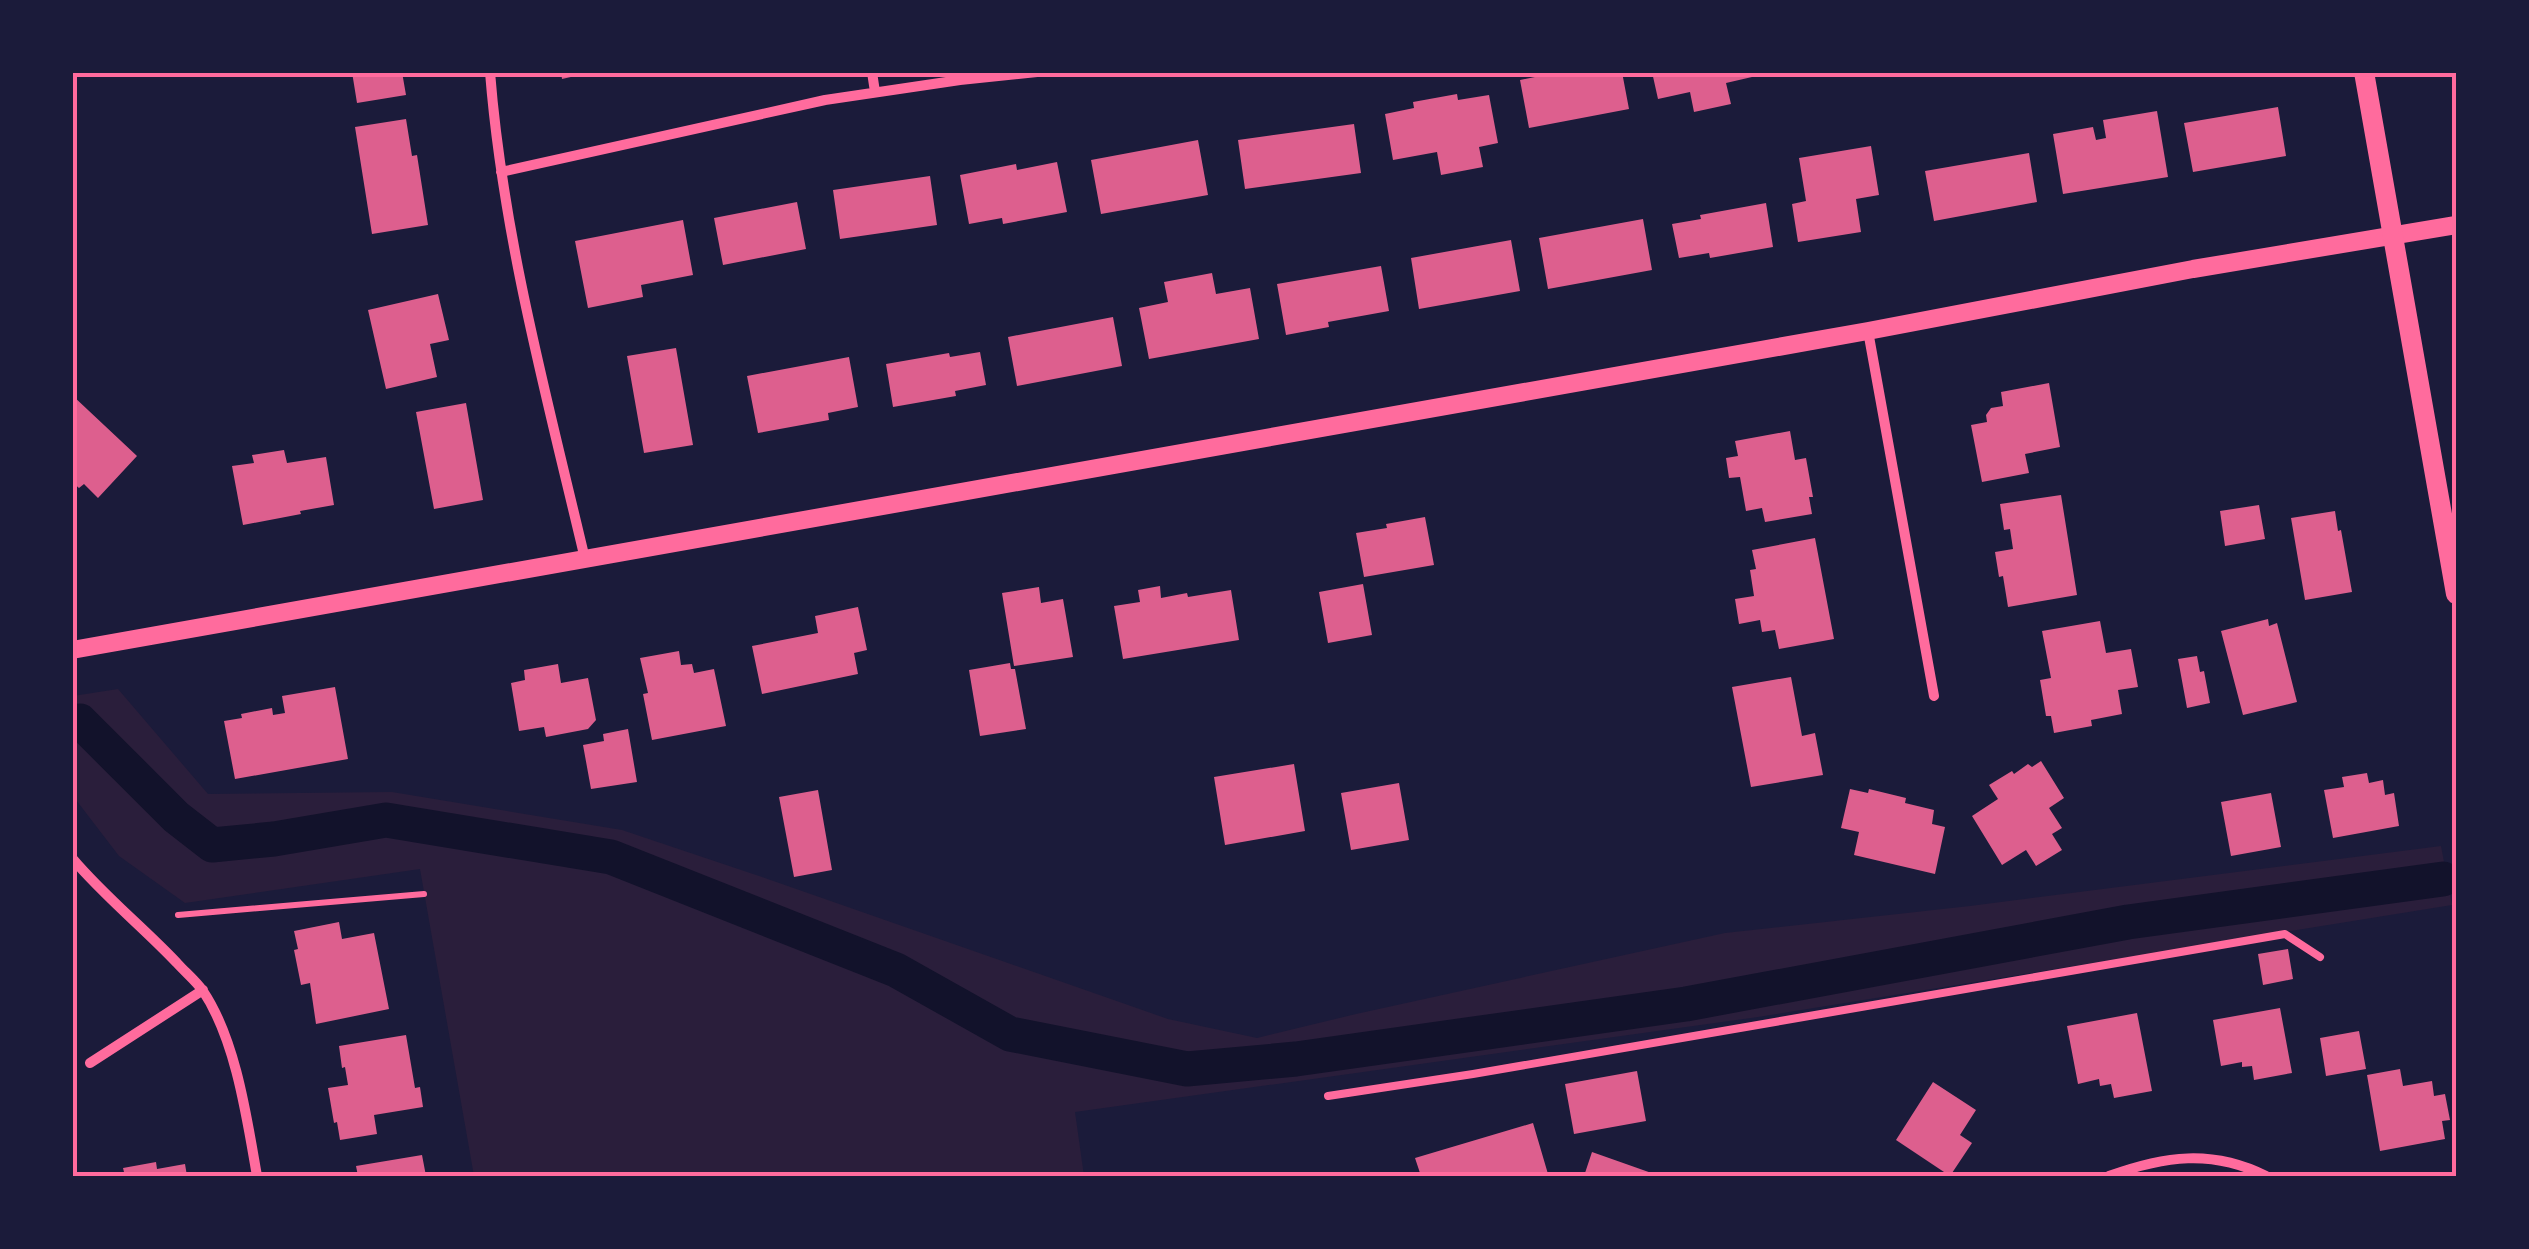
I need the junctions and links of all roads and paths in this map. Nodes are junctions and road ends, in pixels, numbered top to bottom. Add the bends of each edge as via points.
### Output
1 (490, 72) edge
2 (872, 72) edge
3 (1037, 72) edge
4 (2364, 72) edge
5 (875, 92) junction
6 (501, 172) junction
7 (2456, 225) edge
8 (2392, 236) junction
9 (1868, 332) junction
10 (585, 559) junction
11 (2456, 594) edge
12 (73, 650) edge
13 (1934, 696) dead end
14 (72, 858) edge
15 (424, 894) dead end
16 (178, 916) dead end
17 (2320, 958) dead end
18 (202, 990) junction
19 (90, 1063) dead end
20 (1328, 1096) dead end
21 (257, 1176) edge
22 (2108, 1176) edge
23 (2266, 1176) edge

1 - 6 street
2 - 5 street
3 - 5 street
4 - 8 main road
5 - 6 street
6 - 10 street
7 - 8 street
8 - 9 street
8 - 11 main road
9 - 10 street
9 - 13 street
10 - 12 street
14 - 18 street
15 - 16 path
17 - 20 lane via 2285,934
18 - 19 street
18 - 21 street via 226,1037
22 - 23 street via 2197,1157

